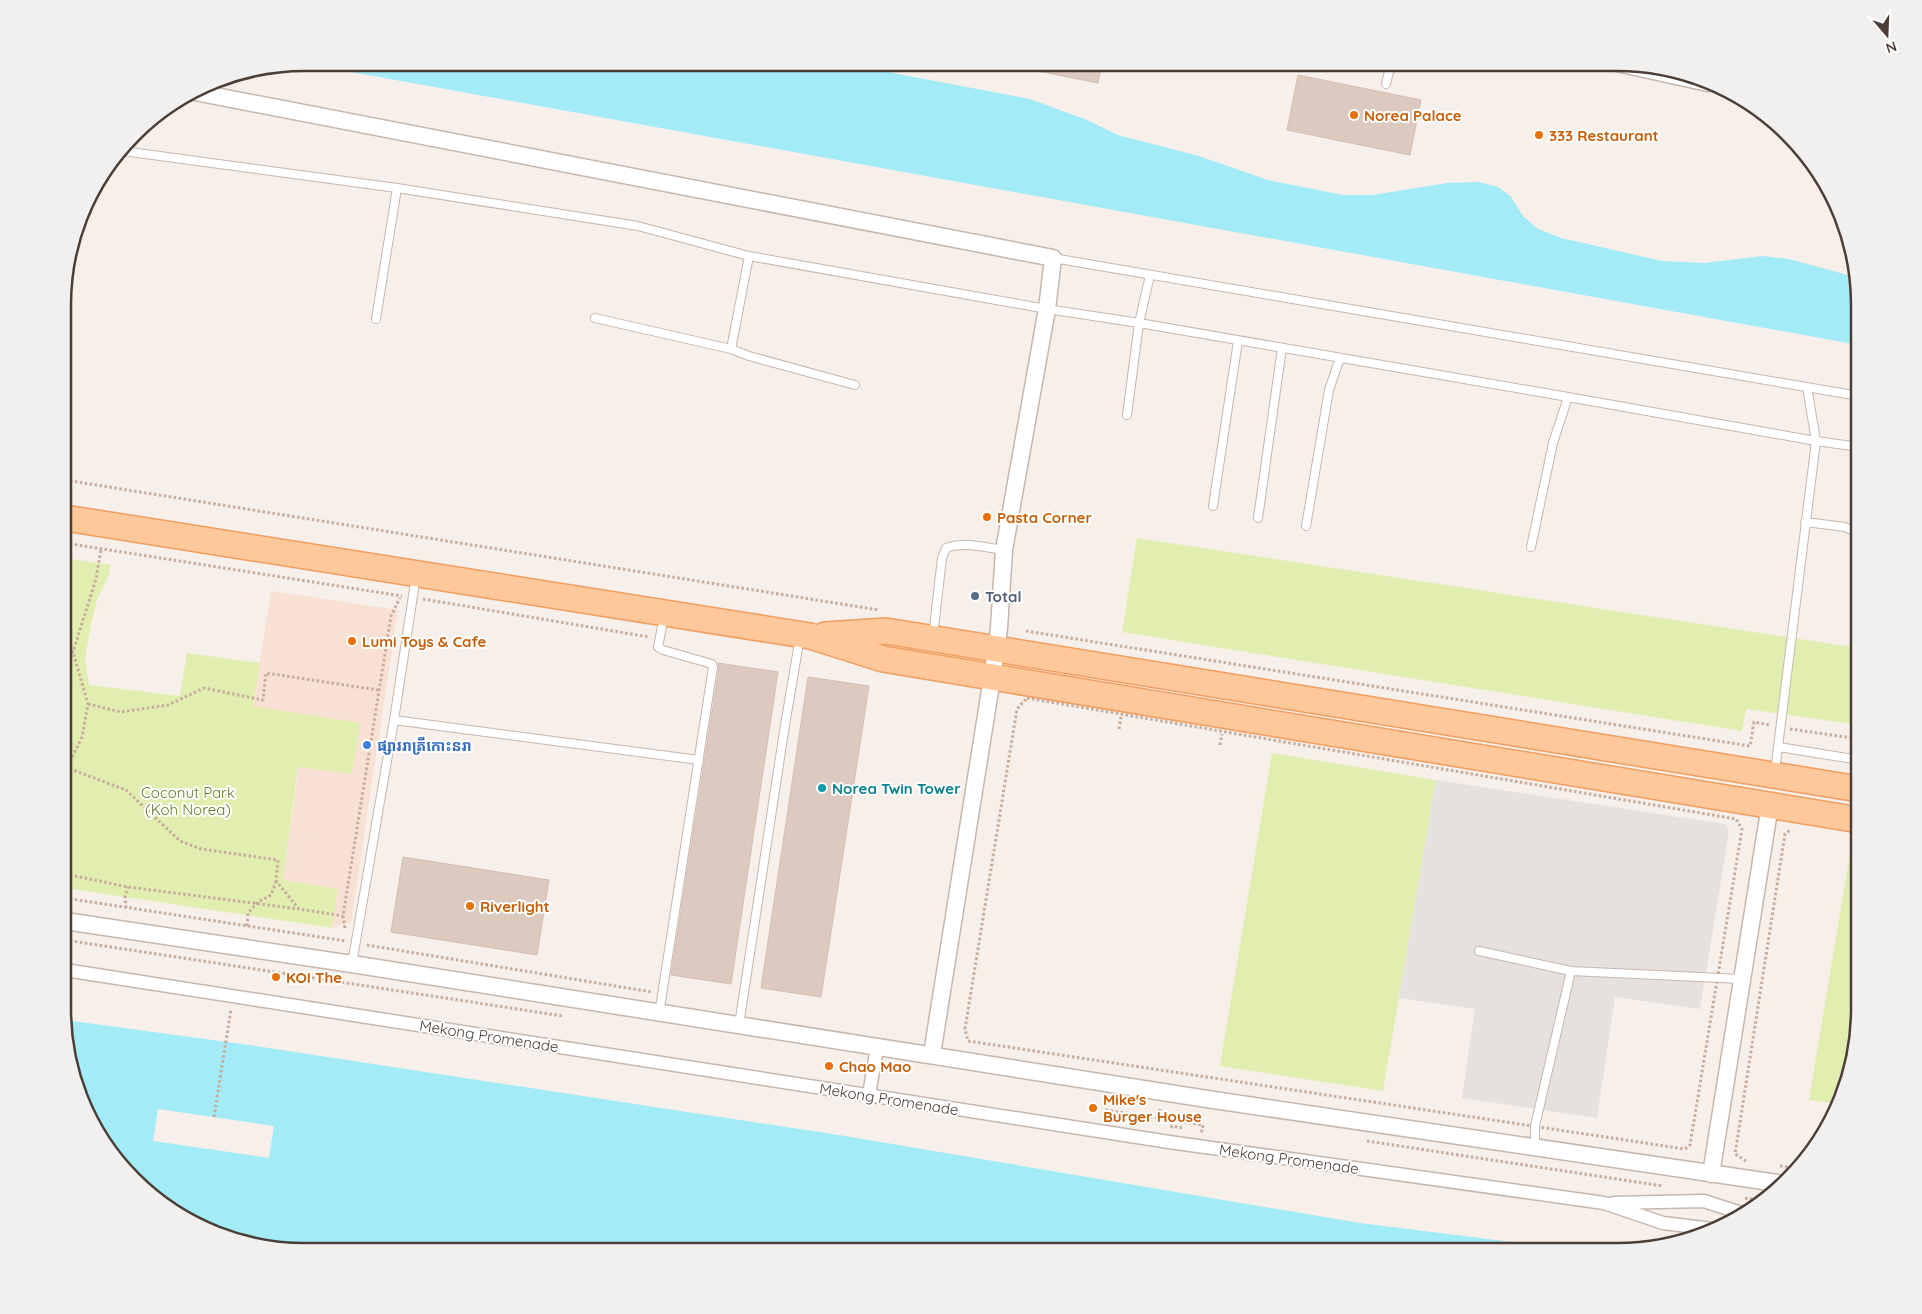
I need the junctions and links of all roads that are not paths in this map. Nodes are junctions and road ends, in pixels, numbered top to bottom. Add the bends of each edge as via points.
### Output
1 (1389, 71) edge
2 (1386, 84) dead end
3 (205, 94) edge
4 (128, 152) edge
5 (397, 188) junction
6 (749, 256) junction
7 (1053, 258) junction
8 (1150, 274) junction
9 (1047, 309) junction
10 (595, 318) dead end
11 (376, 319) dead end
12 (1139, 323) junction
13 (1238, 341) junction
14 (1282, 348) junction
15 (731, 349) junction
16 (1340, 358) junction
17 (855, 385) dead end
18 (1807, 387) junction
19 (1851, 395) edge
20 (1568, 397) junction
21 (1127, 415) dead end
22 (1816, 441) junction
23 (1851, 446) edge
24 (1213, 506) dead end
25 (1258, 518) dead end
26 (71, 519) edge
27 (1805, 522) junction
28 (1306, 526) dead end
29 (1851, 530) edge
30 (1531, 547) dead end
31 (1004, 550) junction
32 (415, 586) junction
33 (665, 613) junction
34 (806, 635) junction
35 (933, 638) junction
36 (997, 639) junction
37 (992, 678) junction
38 (394, 720) junction
39 (1779, 747) junction
40 (1851, 759) edge
41 (699, 760) junction
42 (1774, 775) junction
43 (1851, 788) edge
44 (1770, 805) junction
45 (1851, 819) edge
46 (71, 922) edge
47 (1479, 951) dead end
48 (352, 964) junction
49 (71, 971) edge
50 (1571, 971) junction
51 (1742, 979) junction
52 (660, 1014) junction
53 (739, 1025) junction
54 (877, 1047) junction
55 (932, 1054) junction
56 (869, 1095) junction
57 (1535, 1148) junction
58 (1711, 1174) junction
59 (1773, 1183) edge
60 (1604, 1203) junction
61 (1735, 1210) edge
62 (1699, 1227) edge

1 - 2 lane
3 - 7 street
4 - 5 lane
5 - 6 lane via 638,226
5 - 11 lane
6 - 9 lane
6 - 15 lane
7 - 8 lane
7 - 9 street
8 - 12 lane
8 - 18 lane
9 - 12 lane
9 - 31 street
10 - 15 lane
12 - 13 lane
12 - 21 lane
13 - 14 lane
13 - 24 lane
14 - 16 lane
14 - 25 lane
15 - 17 lane
16 - 20 lane
16 - 28 lane via 1329,390
18 - 19 lane
18 - 22 lane
20 - 22 lane
20 - 30 lane via 1554,443
22 - 23 lane
22 - 27 lane
26 - 32 main road
27 - 29 lane
27 - 39 lane
31 - 35 lane via 966,546 946,548 942,558
31 - 36 street
32 - 33 main road
32 - 38 lane
33 - 34 main road
33 - 41 lane via 658,646 713,667
34 - 35 main road via 886,631
34 - 37 main road via 883,659
34 - 53 lane via 785,725
35 - 36 main road
36 - 37 street
36 - 42 main road
37 - 44 main road
37 - 55 street
38 - 41 lane
38 - 48 lane
39 - 40 lane
39 - 42 lane
41 - 52 lane
42 - 43 main road
44 - 45 main road
44 - 51 street
46 - 48 street
47 - 50 lane
48 - 52 street
49 - 56 street, Mekong Promenade
50 - 51 lane
50 - 57 lane via 1536,1126
51 - 58 street
52 - 53 street
53 - 54 street
54 - 55 street
54 - 56 street
55 - 57 street
56 - 60 street, Mekong Promenade via 1134,1137
57 - 58 street
58 - 59 street
60 - 61 street via 1704,1201
60 - 62 street, Mekong Promenade via 1663,1223

